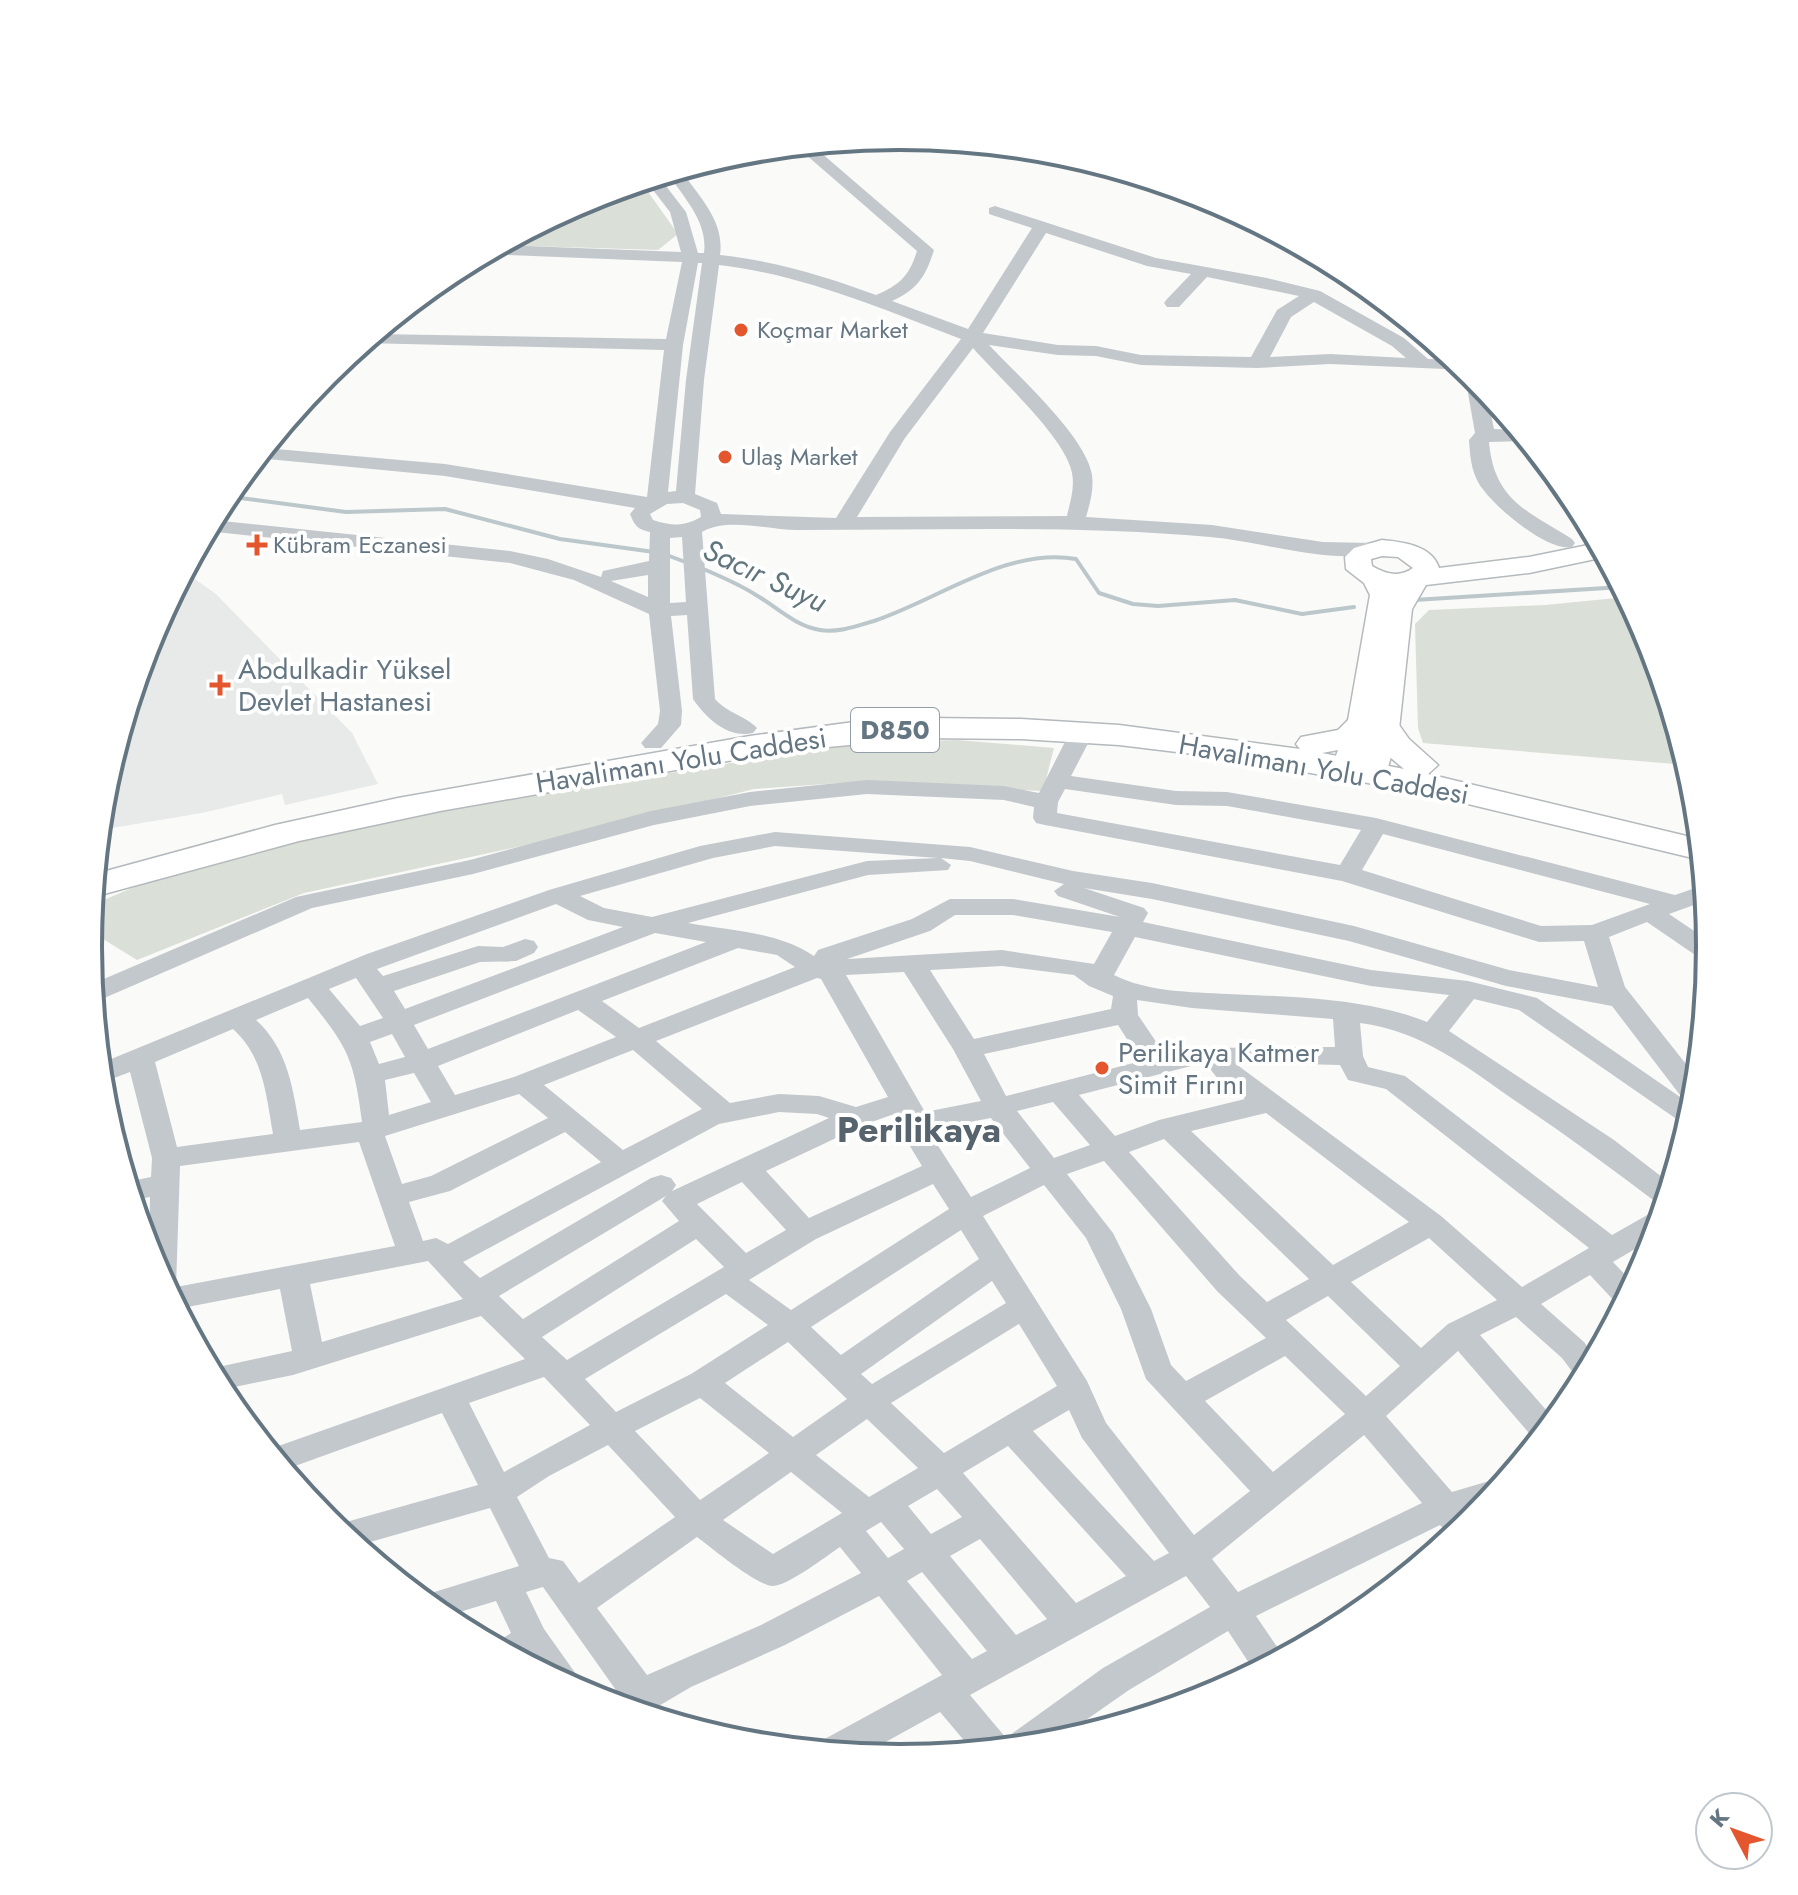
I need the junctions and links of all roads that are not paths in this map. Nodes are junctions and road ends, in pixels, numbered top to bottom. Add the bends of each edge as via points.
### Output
1 (815, 155) edge
2 (681, 182) edge
3 (660, 188) edge
4 (995, 211) dead end
5 (1042, 226) junction
6 (513, 251) edge
7 (691, 257) junction
8 (712, 259) junction
9 (1202, 272) junction
10 (1314, 295) junction
11 (876, 301) junction
12 (1173, 303) dead end
13 (972, 337) junction
14 (385, 339) edge
15 (674, 345) junction
16 (1257, 363) junction
17 (1416, 364) junction
18 (1443, 365) edge
19 (1479, 401) edge
20 (1485, 435) junction
21 (1509, 436) edge
22 (273, 454) edge
23 (267, 462) edge
24 (685, 497) junction
25 (649, 506) junction
26 (228, 518) edge
27 (846, 522) junction
28 (1075, 523) junction
29 (701, 525) junction
30 (222, 527) edge
31 (1583, 539) edge
32 (1565, 543) junction
33 (659, 547) junction
34 (1591, 552) edge
35 (1368, 565) junction
36 (1419, 568) junction
37 (610, 575) junction
38 (658, 602) junction
39 (697, 608) junction
40 (745, 728) junction
41 (1082, 732) junction
42 (653, 743) junction
43 (1365, 751) junction
44 (1052, 791) junction
45 (1376, 825) junction
46 (1686, 825) edge
47 (1689, 847) edge
48 (920, 856) junction
49 (106, 873) edge
50 (1347, 874) junction
51 (106, 875) edge
52 (1152, 891) junction
53 (558, 895) junction
54 (1694, 896) edge
55 (1677, 903) junction
56 (1652, 914) junction
57 (490, 918) junction
58 (1132, 920) junction
59 (655, 924) junction
60 (1595, 933) junction
61 (740, 938) junction
62 (1696, 943) edge
63 (525, 947) junction
64 (911, 962) junction
65 (812, 964) junction
66 (548, 965) junction
67 (370, 977) junction
68 (312, 986) junction
69 (104, 988) edge
70 (1468, 989) junction
71 (1115, 995) junction
72 (1620, 999) junction
73 (583, 1001) junction
74 (1346, 1012) junction
75 (236, 1017) junction
76 (397, 1024) junction
77 (1433, 1033) junction
78 (355, 1038) junction
79 (635, 1038) junction
80 (967, 1049) junction
81 (1214, 1056) junction
82 (1349, 1056) junction
83 (140, 1057) junction
84 (421, 1062) junction
85 (1158, 1065) junction
86 (112, 1069) edge
87 (370, 1075) junction
88 (1684, 1081) edge
89 (524, 1083) junction
90 (1059, 1091) junction
91 (1271, 1102) junction
92 (447, 1105) junction
93 (998, 1107) junction
94 (1679, 1110) edge
95 (911, 1112) junction
96 (724, 1113) junction
97 (856, 1117) junction
98 (568, 1119) junction
99 (1169, 1127) junction
100 (373, 1130) junction
101 (288, 1141) junction
102 (1109, 1148) junction
103 (626, 1160) junction
104 (746, 1168) junction
105 (940, 1169) junction
106 (1050, 1170) junction
107 (166, 1171) junction
108 (139, 1186) edge
109 (1658, 1189) edge
110 (669, 1193) junction
111 (391, 1197) junction
112 (965, 1213) junction
113 (698, 1223) junction
114 (1431, 1223) junction
115 (805, 1232) junction
116 (1642, 1233) edge
117 (156, 1235) edge
118 (1600, 1253) junction
119 (428, 1257) junction
120 (997, 1262) junction
121 (734, 1273) junction
122 (293, 1276) junction
123 (1332, 1280) junction
124 (1621, 1285) edge
125 (183, 1297) edge
126 (482, 1298) junction
127 (1521, 1301) junction
128 (1023, 1307) junction
129 (1265, 1318) junction
130 (789, 1324) junction
131 (1459, 1332) junction
132 (521, 1335) junction
133 (1288, 1340) junction
134 (309, 1358) junction
135 (1580, 1360) edge
136 (1419, 1365) junction
137 (555, 1370) junction
138 (840, 1372) junction
139 (228, 1376) edge
140 (702, 1382) junction
141 (1076, 1390) junction
142 (450, 1398) junction
143 (1181, 1399) junction
144 (869, 1401) junction
145 (1366, 1415) junction
146 (1539, 1423) edge
147 (610, 1427) junction
148 (1011, 1428) junction
149 (794, 1454) junction
150 (286, 1456) edge
151 (940, 1469) junction
152 (1271, 1491) junction
153 (497, 1493) junction
154 (865, 1515) junction
155 (1453, 1518) edge
156 (698, 1520) junction
157 (984, 1521) junction
158 (358, 1532) edge
159 (926, 1553) junction
160 (1191, 1557) junction
161 (540, 1574) junction
162 (885, 1579) junction
163 (1150, 1579) junction
164 (506, 1586) junction
165 (446, 1603) edge
166 (574, 1605) junction
167 (1233, 1611) junction
168 (1071, 1622) junction
169 (518, 1646) edge
170 (1011, 1655) junction
171 (1264, 1656) edge
172 (956, 1686) junction
173 (630, 1697) edge
174 (636, 1700) edge
175 (1042, 1731) edge
176 (987, 1739) edge
177 (851, 1743) edge

1 - 11 street via 926,250 917,279
2 - 8 street via 707,219 714,239
3 - 7 street via 678,212
4 - 5 street
5 - 9 street via 1138,258
5 - 13 street
6 - 7 street
7 - 8 street
7 - 15 street
8 - 11 street via 764,265
8 - 24 street
9 - 10 street
9 - 12 street
10 - 16 street via 1283,314
10 - 17 street via 1398,342 1419,359
11 - 13 street
13 - 16 street via 1141,360
13 - 27 street via 897,436
13 - 28 street via 1072,446 1083,490
14 - 15 street
15 - 25 street
16 - 17 street via 1330,359
17 - 18 street
19 - 20 street
20 - 21 street
20 - 32 street via 1479,440 1483,472 1494,491
22 - 25 street via 445,470
23 - 25 street
24 - 25 street
24 - 29 street via 705,503 713,513
25 - 33 street via 644,524
26 - 37 street via 541,552
27 - 28 street
27 - 29 street
28 - 35 street via 1212,531 1323,548
29 - 33 street
29 - 35 street via 811,533 1021,532 1199,540
29 - 39 street via 694,552
30 - 38 street via 541,563
31 - 32 main road
32 - 36 main road
33 - 37 street via 624,575
33 - 38 street
34 - 36 main road via 1529,565
35 - 36 main road via 1397,582
35 - 43 main road via 1383,595
36 - 43 main road via 1399,609
37 - 38 street
38 - 39 street
38 - 42 street via 671,711 669,725
39 - 40 street via 704,699 726,723
40 - 42 highway, Havalimanı Yolu Caddesi / D850
40 - 43 highway, Havalimanı Yolu Caddesi / D850 via 830,714 1035,713
41 - 43 highway, Havalimanı Yolu Caddesi / D850 via 1229,748
41 - 44 street
41 - 51 highway, Havalimanı Yolu Caddesi / D850 via 922,728 808,737 321,825
42 - 49 highway, Havalimanı Yolu Caddesi / D850 via 324,805 151,848
43 - 46 highway, Havalimanı Yolu Caddesi / D850
43 - 47 highway, Havalimanı Yolu Caddesi / D850
44 - 45 street via 1227,799
44 - 50 street via 1045,818
44 - 69 street via 867,787 750,799 651,818 473,867 305,902
45 - 50 street
45 - 55 street
48 - 52 street via 970,854
48 - 53 street via 775,839 709,851
48 - 58 street via 987,868
48 - 59 street
50 - 60 street via 1539,934
52 - 58 street
52 - 72 street via 1354,934 1506,978
53 - 57 street
53 - 59 street via 597,915
54 - 55 street
55 - 56 street
56 - 60 street
56 - 62 street
57 - 63 street
57 - 67 street
58 - 65 street via 1013,907 950,907 907,930
58 - 70 street via 1371,978
58 - 71 street
59 - 61 street
59 - 66 street
60 - 72 street
61 - 65 street via 785,948
61 - 73 street
63 - 66 street
63 - 67 street via 507,955 478,954
64 - 65 street
64 - 71 street via 1002,958 1080,968
64 - 80 street
65 - 79 street
65 - 95 street via 831,973
66 - 76 street
67 - 68 street
67 - 76 street
68 - 75 street
68 - 78 street
70 - 77 street
70 - 94 street via 1528,1004
71 - 74 street
71 - 80 street
71 - 85 street
72 - 88 street
73 - 79 street
73 - 84 street
74 - 77 street via 1395,1019
74 - 82 street
75 - 83 street
75 - 101 street via 263,1041 279,1088
76 - 78 street
76 - 84 street
77 - 109 street
78 - 87 street
79 - 89 street
79 - 96 street
80 - 93 street
81 - 82 street
81 - 85 street
81 - 91 street via 1232,1078
82 - 118 street via 1358,1074 1395,1082
83 - 86 street
83 - 107 street
84 - 87 street
84 - 92 street
85 - 90 street
87 - 100 street
89 - 92 street
89 - 98 street
90 - 93 street
90 - 102 street
91 - 99 street
91 - 114 street
92 - 100 street
93 - 95 street
93 - 106 street
95 - 97 street
95 - 105 street via 919,1138
96 - 97 street via 779,1103 819,1105
96 - 103 street
97 - 104 street
98 - 103 street
98 - 111 street via 440,1184
99 - 102 street
99 - 123 street
100 - 101 street
100 - 111 street
101 - 107 street
102 - 106 street
102 - 129 street
103 - 110 street
103 - 119 street
104 - 110 street
104 - 115 street
105 - 112 street
105 - 115 street
106 - 112 street
106 - 143 street via 1098,1233 1136,1309 1157,1371
107 - 108 street
107 - 117 street
110 - 113 street
110 - 126 street
111 - 119 street
112 - 120 street
112 - 130 street
113 - 121 street
113 - 132 street
114 - 123 street
114 - 127 street
115 - 121 street
116 - 118 street
118 - 124 street
118 - 127 street
119 - 122 street
119 - 126 street
120 - 128 street
120 - 138 street
121 - 130 street
121 - 137 street via 647,1329
122 - 125 street
122 - 134 street
123 - 129 street
123 - 136 street
126 - 132 street
126 - 134 street
127 - 131 street
127 - 135 street
128 - 141 street
128 - 144 street
129 - 133 street
130 - 138 street
130 - 140 street
131 - 136 street
131 - 146 street
132 - 137 street
133 - 143 street
133 - 145 street
134 - 139 street
136 - 145 street
137 - 142 street
137 - 147 street
138 - 144 street
140 - 147 street
140 - 149 street
141 - 148 street
141 - 160 street via 1093,1429
142 - 150 street
142 - 153 street
143 - 152 street
144 - 149 street
144 - 151 street
145 - 152 street
145 - 155 street
147 - 153 street
147 - 156 street
148 - 151 street
148 - 163 street
149 - 154 street
149 - 156 street
151 - 154 street
151 - 157 street
152 - 160 street
153 - 158 street
153 - 161 street
154 - 156 street via 772,1572
154 - 159 street
154 - 162 street
155 - 167 street
156 - 166 street
157 - 159 street
157 - 168 street
159 - 162 street
159 - 170 street
160 - 163 street
160 - 167 street
161 - 164 street
161 - 166 street via 551,1571
162 - 172 street
162 - 174 street via 773,1635 661,1682
163 - 168 street
164 - 165 street
164 - 169 street
166 - 173 street
167 - 171 street
167 - 175 street via 1116,1679
168 - 170 street
170 - 172 street
172 - 176 street
172 - 177 street

